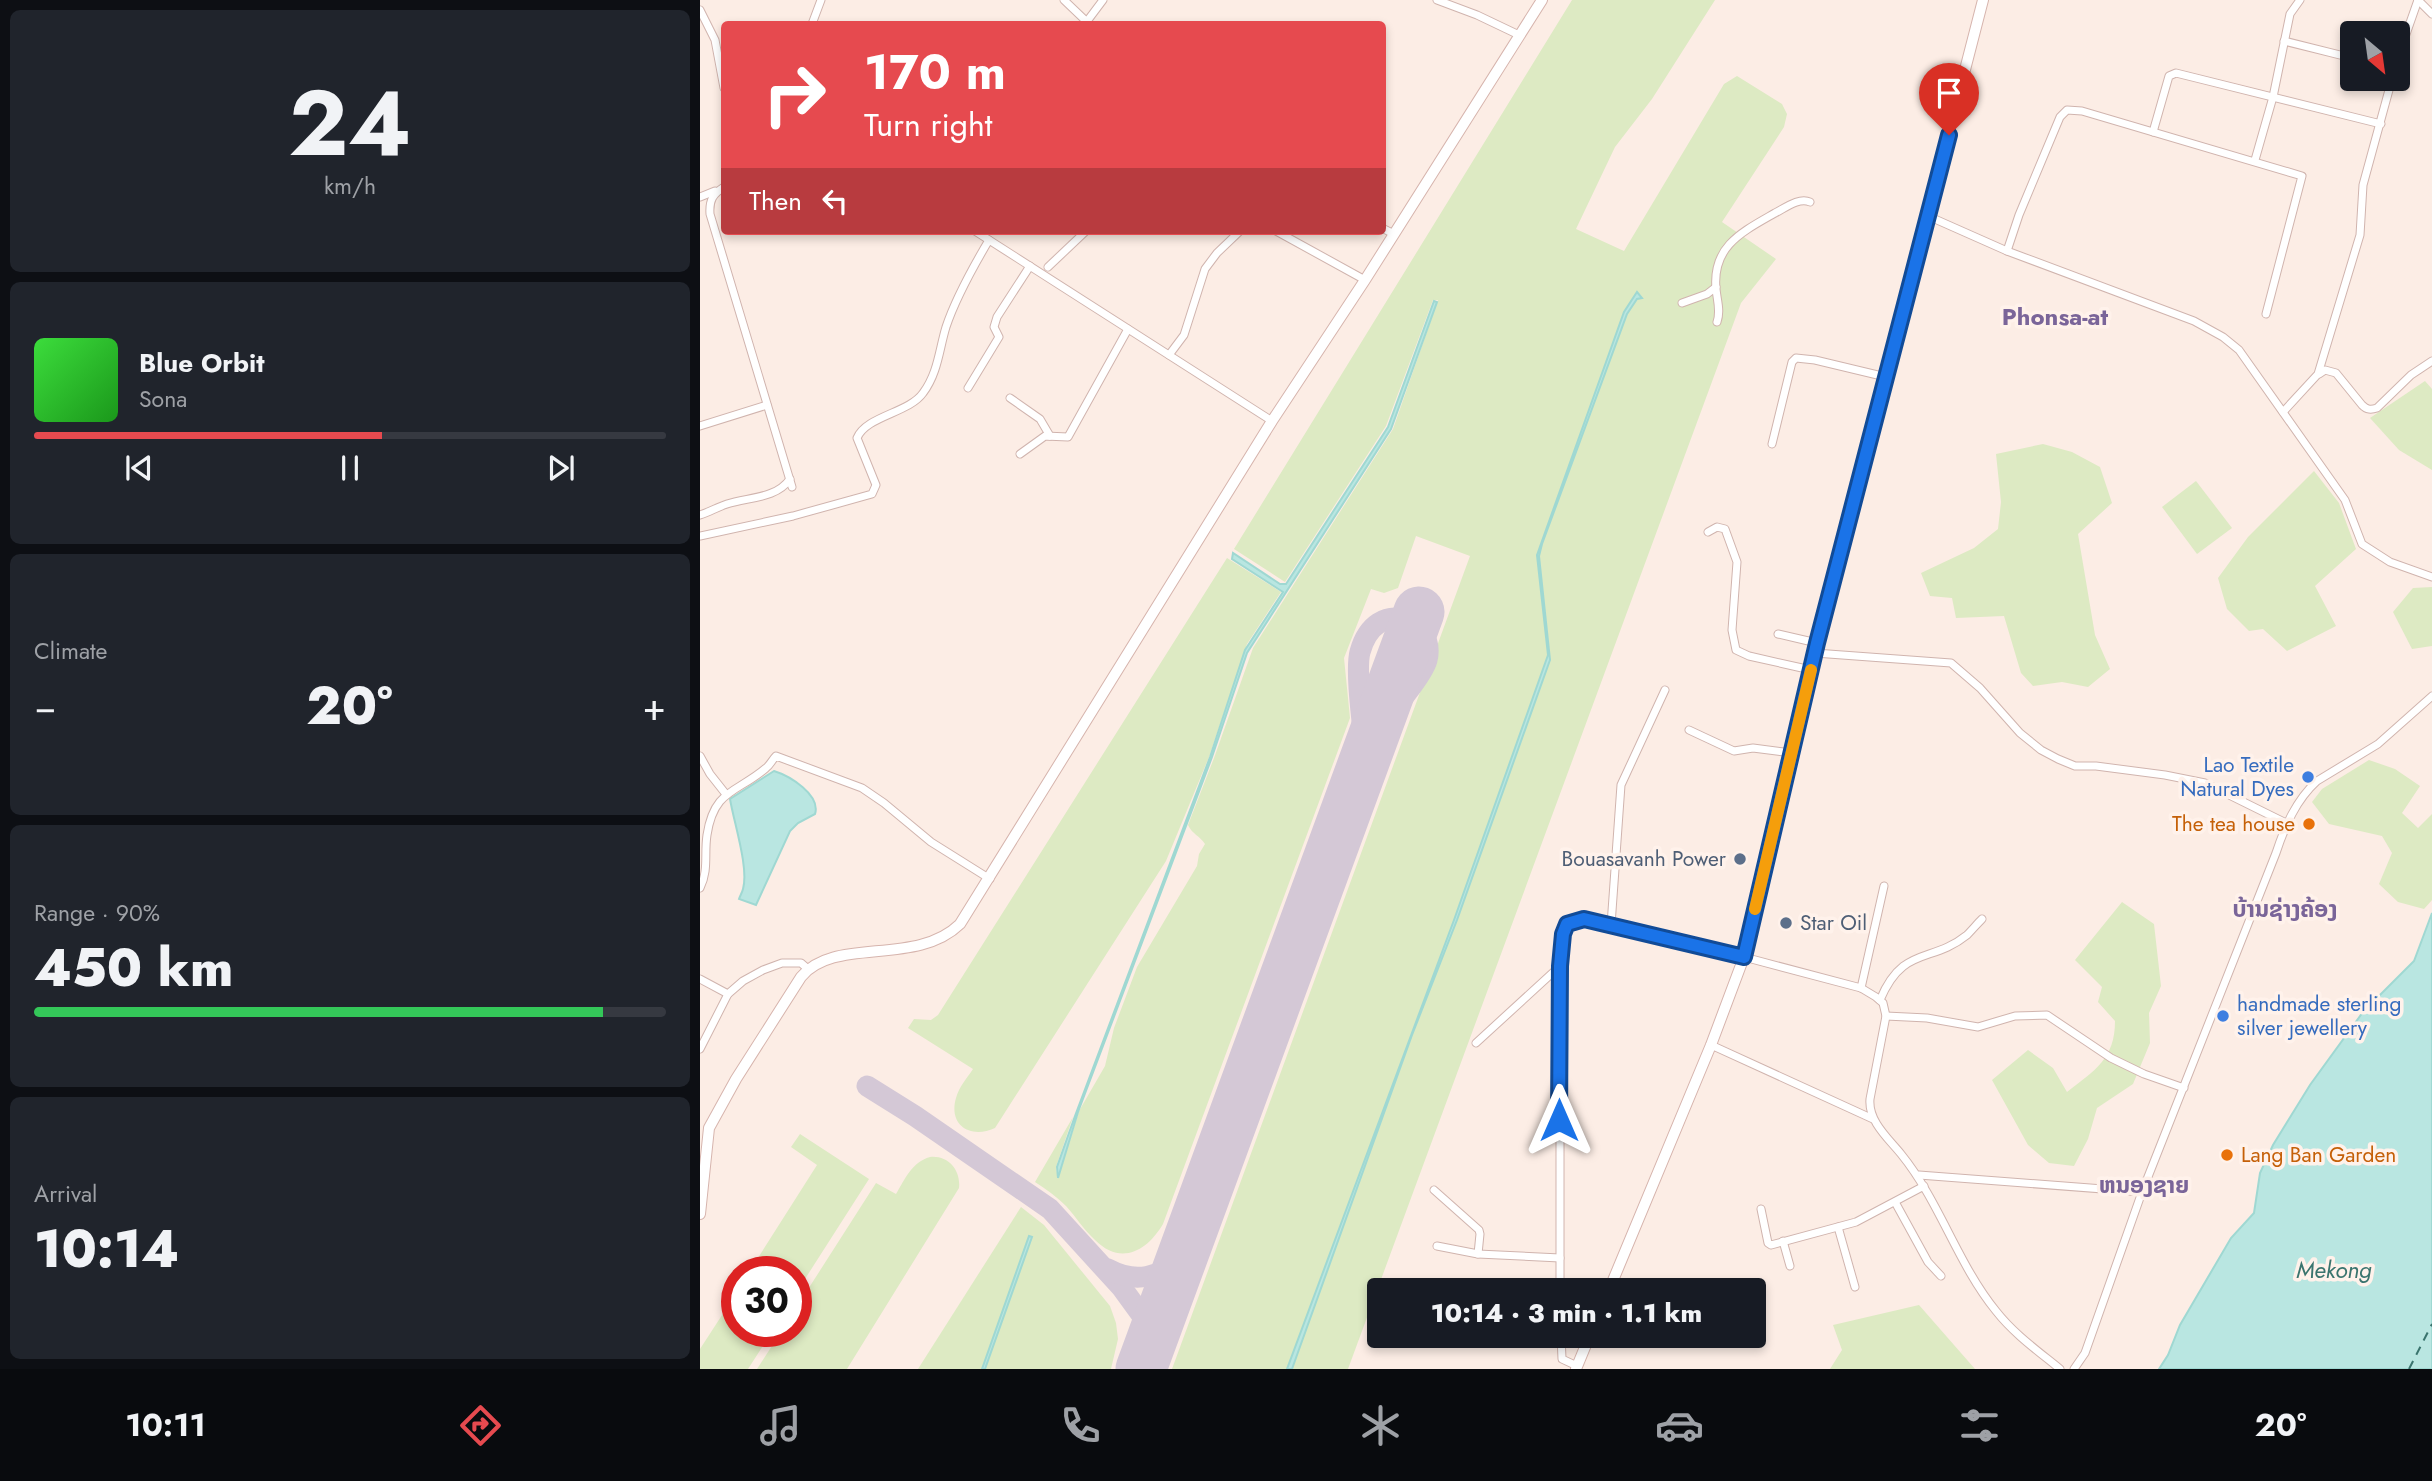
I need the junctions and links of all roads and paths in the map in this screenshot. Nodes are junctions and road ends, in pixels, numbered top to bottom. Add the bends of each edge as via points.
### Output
1 (821, 0) edge
2 (1064, 0) edge
3 (1103, 0) edge
4 (1437, 0) edge
5 (1542, 0) edge
6 (1983, 0) edge
7 (2300, 0) edge
8 (2418, 0) edge
9 (700, 10) edge
10 (2432, 14) edge
11 (813, 21) edge
12 (1083, 21) edge
13 (1087, 21) edge
14 (2410, 23) edge
15 (1519, 35) junction
16 (2284, 41) junction
17 (2340, 55) edge
18 (721, 72) edge
19 (2389, 91) edge
20 (2273, 97) junction
21 (2381, 124) junction
22 (2153, 132) junction
23 (2255, 160) junction
24 (721, 188) edge
25 (721, 189) edge
26 (700, 197) edge
27 (1810, 202) dead end
28 (1928, 216) junction
29 (1386, 230) edge
30 (1394, 234) junction
31 (981, 235) edge
32 (1082, 235) edge
33 (1236, 235) edge
34 (1283, 235) edge
35 (989, 240) junction
36 (2007, 251) junction
37 (1030, 266) junction
38 (1048, 267) dead end
39 (1365, 280) junction
40 (1716, 287) junction
41 (1682, 303) dead end
42 (2266, 314) dead end
43 (1717, 322) dead end
44 (1128, 329) junction
45 (1169, 355) junction
46 (2432, 360) edge
47 (2318, 374) junction
48 (1886, 377) junction
49 (968, 388) dead end
50 (1010, 398) dead end
51 (767, 405) junction
52 (2283, 412) junction
53 (1272, 421) junction
54 (700, 426) edge
55 (1050, 436) junction
56 (1772, 444) dead end
57 (1020, 454) dead end
58 (700, 515) edge
59 (1708, 533) dead end
60 (700, 536) edge
61 (2432, 577) edge
62 (1778, 634) dead end
63 (1816, 648) junction
64 (1811, 670) junction
65 (1665, 690) dead end
66 (2432, 696) edge
67 (1689, 730) dead end
68 (1791, 753) junction
69 (700, 756) edge
70 (725, 793) junction
71 (2286, 823) junction
72 (990, 879) junction
73 (1884, 886) dead end
74 (700, 888) edge
75 (1982, 919) dead end
76 (1611, 925) junction
77 (1744, 957) junction
78 (1560, 966) junction
79 (808, 969) junction
80 (700, 979) edge
81 (1861, 988) junction
82 (728, 994) junction
83 (1880, 1000) junction
84 (1886, 1016) junction
85 (1476, 1043) dead end
86 (1711, 1045) junction
87 (700, 1049) edge
88 (2184, 1088) junction
89 (1874, 1119) junction
90 (703, 1135) edge
91 (1919, 1175) junction
92 (1924, 1186) junction
93 (1434, 1189) dead end
94 (2142, 1192) junction
95 (1895, 1202) junction
96 (1761, 1209) dead end
97 (700, 1214) edge
98 (1838, 1227) junction
99 (1783, 1241) junction
100 (1437, 1246) dead end
101 (1478, 1254) junction
102 (1560, 1258) junction
103 (1790, 1266) dead end
104 (1941, 1276) dead end
105 (1560, 1278) edge
106 (1614, 1278) edge
107 (1855, 1287) dead end
108 (1561, 1348) edge
109 (1585, 1348) edge
110 (1577, 1367) edge
111 (2060, 1369) edge
112 (2074, 1369) edge

1 - 11 street
2 - 12 street
3 - 13 street
4 - 15 street
5 - 15 street
6 - 28 street
7 - 16 street via 2290,14
8 - 10 street
8 - 14 street
9 - 18 street via 715,40
15 - 30 street
16 - 17 street
16 - 20 street
19 - 21 street
20 - 21 street
20 - 22 street via 2172,74
20 - 23 street
21 - 47 street via 2362,185 2360,234
22 - 23 street
22 - 36 street via 2082,111 2063,113
23 - 42 street via 2299,173 2303,179
24 - 26 street
25 - 51 street via 709,204 710,214
27 - 40 street via 1795,202 1729,243 1716,270
28 - 36 street
28 - 48 street
29 - 30 street
30 - 39 street
31 - 35 street
32 - 38 street
33 - 45 street via 1205,269 1184,335
34 - 39 street
35 - 37 street
35 - 60 street via 946,327 925,392 911,405 858,434 876,485 872,494
36 - 52 street via 2193,321 2222,337 2239,350
37 - 44 street
37 - 49 street via 997,317 994,327 999,337
39 - 53 street
40 - 41 street
40 - 43 street
44 - 45 street
44 - 55 street via 1070,435
45 - 53 street
46 - 47 street via 2373,409 2362,405 2336,373 2325,370
47 - 52 street
48 - 56 street via 1796,358
48 - 63 street
50 - 55 street via 1040,419
51 - 54 street
51 - 58 street via 791,483
52 - 61 street via 2345,500 2362,544 2390,562
53 - 72 street
55 - 57 street
59 - 64 street via 1717,527 1725,529 1737,562 1732,631 1736,650
62 - 63 street
63 - 64 street
63 - 71 street via 1951,663 2020,733 2058,759 2075,766 2205,783
64 - 68 street
65 - 76 street via 1621,785
66 - 71 street via 2378,744 2317,781
67 - 68 street via 1734,751 1754,748
68 - 77 street
69 - 70 street
70 - 72 street via 778,757 862,788 931,842
70 - 74 street via 711,816 706,876
71 - 88 street
72 - 79 street via 960,924 937,940 912,948 831,958
73 - 81 street
75 - 83 street via 1966,936 1916,957 1894,972
76 - 77 street
76 - 78 street via 1584,919 1567,924
77 - 81 street
77 - 86 street
78 - 85 street
78 - 102 street
79 - 82 street via 801,963 782,963 762,970
79 - 90 street
80 - 82 street
81 - 83 street
82 - 87 street
83 - 84 street
84 - 88 street via 1978,1027 2015,1016 2047,1015 2111,1058
84 - 89 street via 1870,1099
86 - 89 street
86 - 106 street
88 - 94 street
89 - 91 street
90 - 97 street
91 - 92 street
91 - 94 street
92 - 95 street
92 - 111 street via 1980,1290 2017,1334
93 - 101 street via 1479,1230
94 - 112 street via 2085,1353
95 - 98 street
95 - 104 street via 1928,1262
96 - 99 street via 1768,1244
98 - 99 street
98 - 107 street
99 - 103 street
100 - 101 street
101 - 102 street
102 - 105 street
108 - 110 street via 1562,1359
109 - 110 street

